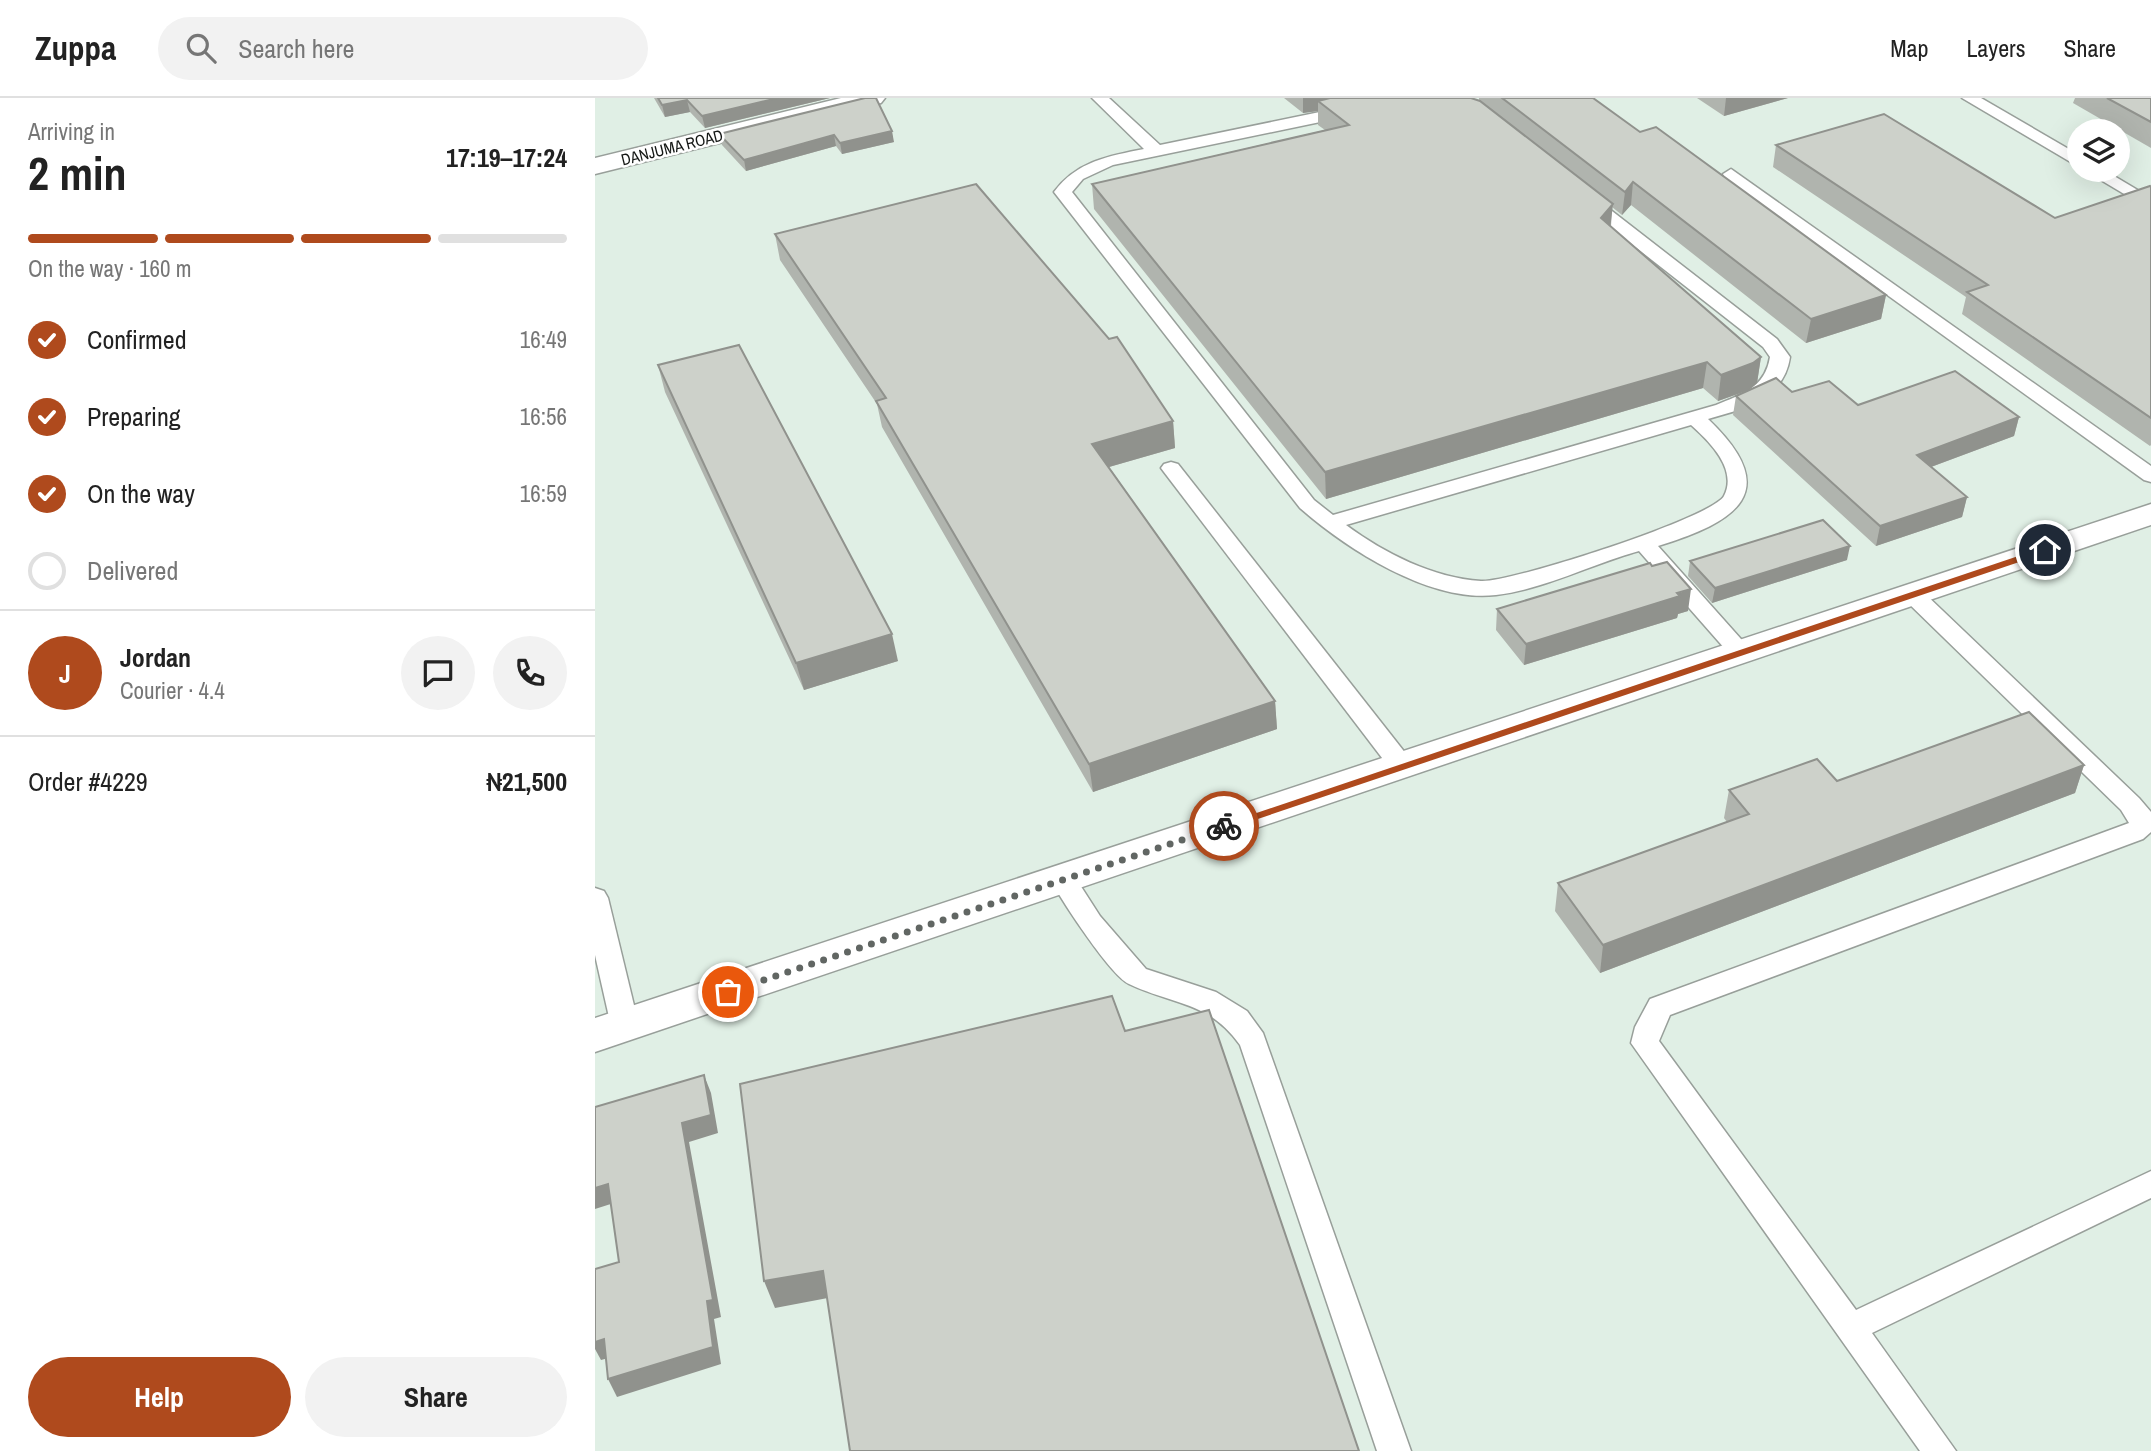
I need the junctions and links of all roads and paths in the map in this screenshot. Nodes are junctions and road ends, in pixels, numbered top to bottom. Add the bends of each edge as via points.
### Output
1 (872, 98) edge
2 (1100, 98) edge
3 (1970, 98) edge
4 (1364, 107) edge
5 (1155, 150) junction
6 (2067, 155) edge
7 (595, 166) edge
8 (1731, 174) dead end
9 (2112, 182) edge
10 (1573, 189) edge
11 (2151, 205) edge
12 (1694, 417) junction
13 (1171, 468) dead end
14 (2151, 476) edge
15 (2151, 514) edge
16 (1328, 523) junction
17 (1643, 542) junction
18 (1913, 595) junction
19 (1741, 653) junction
20 (1401, 765) junction
21 (2147, 828) edge
22 (1064, 881) junction
23 (595, 898) edge
24 (610, 1031) edge
25 (2151, 1184) edge
26 (1851, 1328) junction
27 (1394, 1451) edge
28 (1939, 1451) edge

1 - 7 street, DANJUMA ROAD
2 - 5 lane
3 - 6 lane
4 - 5 lane
5 - 16 lane via 1089,167 1067,183 1063,192 1307,504
8 - 14 lane
9 - 11 lane
10 - 12 lane via 1769,343 1780,357 1772,384 1758,394
12 - 16 lane
12 - 17 lane via 1722,442 1731,458 1734,497 1711,516
13 - 20 lane
15 - 18 street
16 - 17 lane via 1397,566 1488,589
17 - 19 lane
18 - 19 street
18 - 21 lane via 2130,804
19 - 20 street
20 - 22 street
21 - 26 lane via 1660,1007 1645,1043
22 - 24 street
22 - 27 lane via 1091,923 1136,976 1206,999 1237,1019 1253,1041
23 - 24 lane
25 - 26 lane
26 - 28 lane

